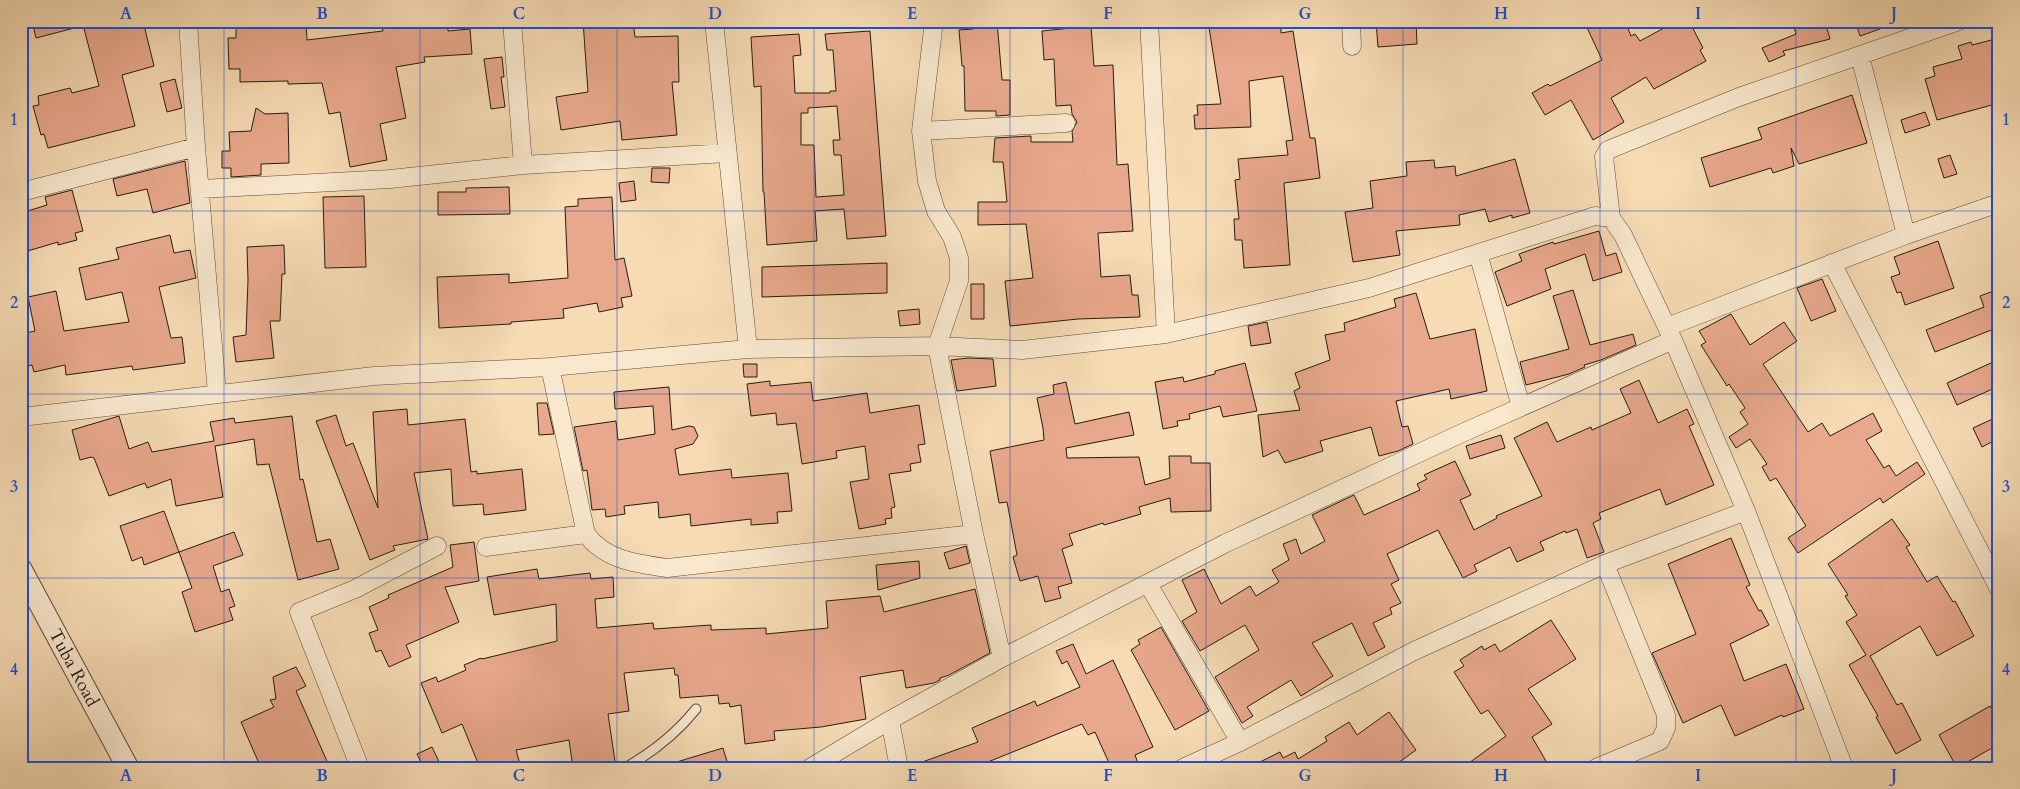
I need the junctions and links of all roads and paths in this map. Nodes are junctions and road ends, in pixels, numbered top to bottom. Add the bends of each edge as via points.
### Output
1 (188, 21) edge
2 (512, 21) edge
3 (714, 21) edge
4 (934, 21) edge
5 (1149, 21) edge
6 (1351, 21) edge
7 (1959, 21) edge
8 (1352, 46) dead end
9 (1860, 56) junction
10 (1066, 123) dead end
11 (921, 131) junction
12 (196, 147) junction
13 (727, 152) junction
14 (523, 165) junction
15 (201, 189) junction
16 (21, 191) edge
17 (1999, 203) edge
18 (1611, 218) junction
19 (1906, 234) junction
20 (1478, 253) junction
21 (1832, 263) junction
22 (1166, 334) junction
23 (1670, 334) junction
24 (937, 346) junction
25 (748, 349) junction
26 (550, 367) junction
27 (218, 393) junction
28 (1521, 407) junction
29 (21, 418) edge
30 (1746, 511) junction
31 (586, 534) junction
32 (974, 534) junction
33 (437, 546) dead end
34 (486, 547) dead end
35 (1605, 564) junction
36 (21, 569) edge
37 (1148, 584) junction
38 (1999, 589) edge
39 (1002, 658) junction
40 (696, 709) dead end
41 (890, 720) junction
42 (1240, 742) junction
43 (128, 768) edge
44 (360, 768) edge
45 (625, 768) edge
46 (810, 768) edge
47 (899, 768) edge
48 (1183, 768) edge
49 (1596, 768) edge
50 (1844, 768) edge

1 - 12 street
2 - 14 street
3 - 13 street
4 - 11 street
5 - 22 street
6 - 8 street
7 - 9 street
9 - 18 street via 1739,97 1608,150 1604,156
9 - 19 street
10 - 11 street
11 - 24 street via 927,180 936,211 952,236 959,258 959,281
12 - 15 street
12 - 16 street
13 - 14 street
13 - 25 street
14 - 15 street via 390,179
15 - 27 street
17 - 19 street
18 - 20 street via 1595,216
18 - 23 street via 1623,235
19 - 21 street
20 - 22 street via 1369,288
20 - 28 street
21 - 23 street
21 - 38 street
22 - 24 street via 1022,350
23 - 28 street
23 - 30 street
24 - 25 street
24 - 32 street
25 - 26 street
26 - 27 street via 374,376
26 - 31 street
27 - 29 street
28 - 37 street via 1226,543
30 - 35 street
30 - 50 street
31 - 32 street via 604,552 625,560 667,568
31 - 34 street
32 - 39 street
33 - 44 street via 355,589 299,612
35 - 42 street via 1414,651
35 - 49 street via 1666,715 1666,728 1660,741
36 - 43 street, Tuba Road
37 - 39 street
37 - 42 street
39 - 41 street
40 - 45 lane via 670,737
41 - 46 street
41 - 47 street
42 - 48 street

